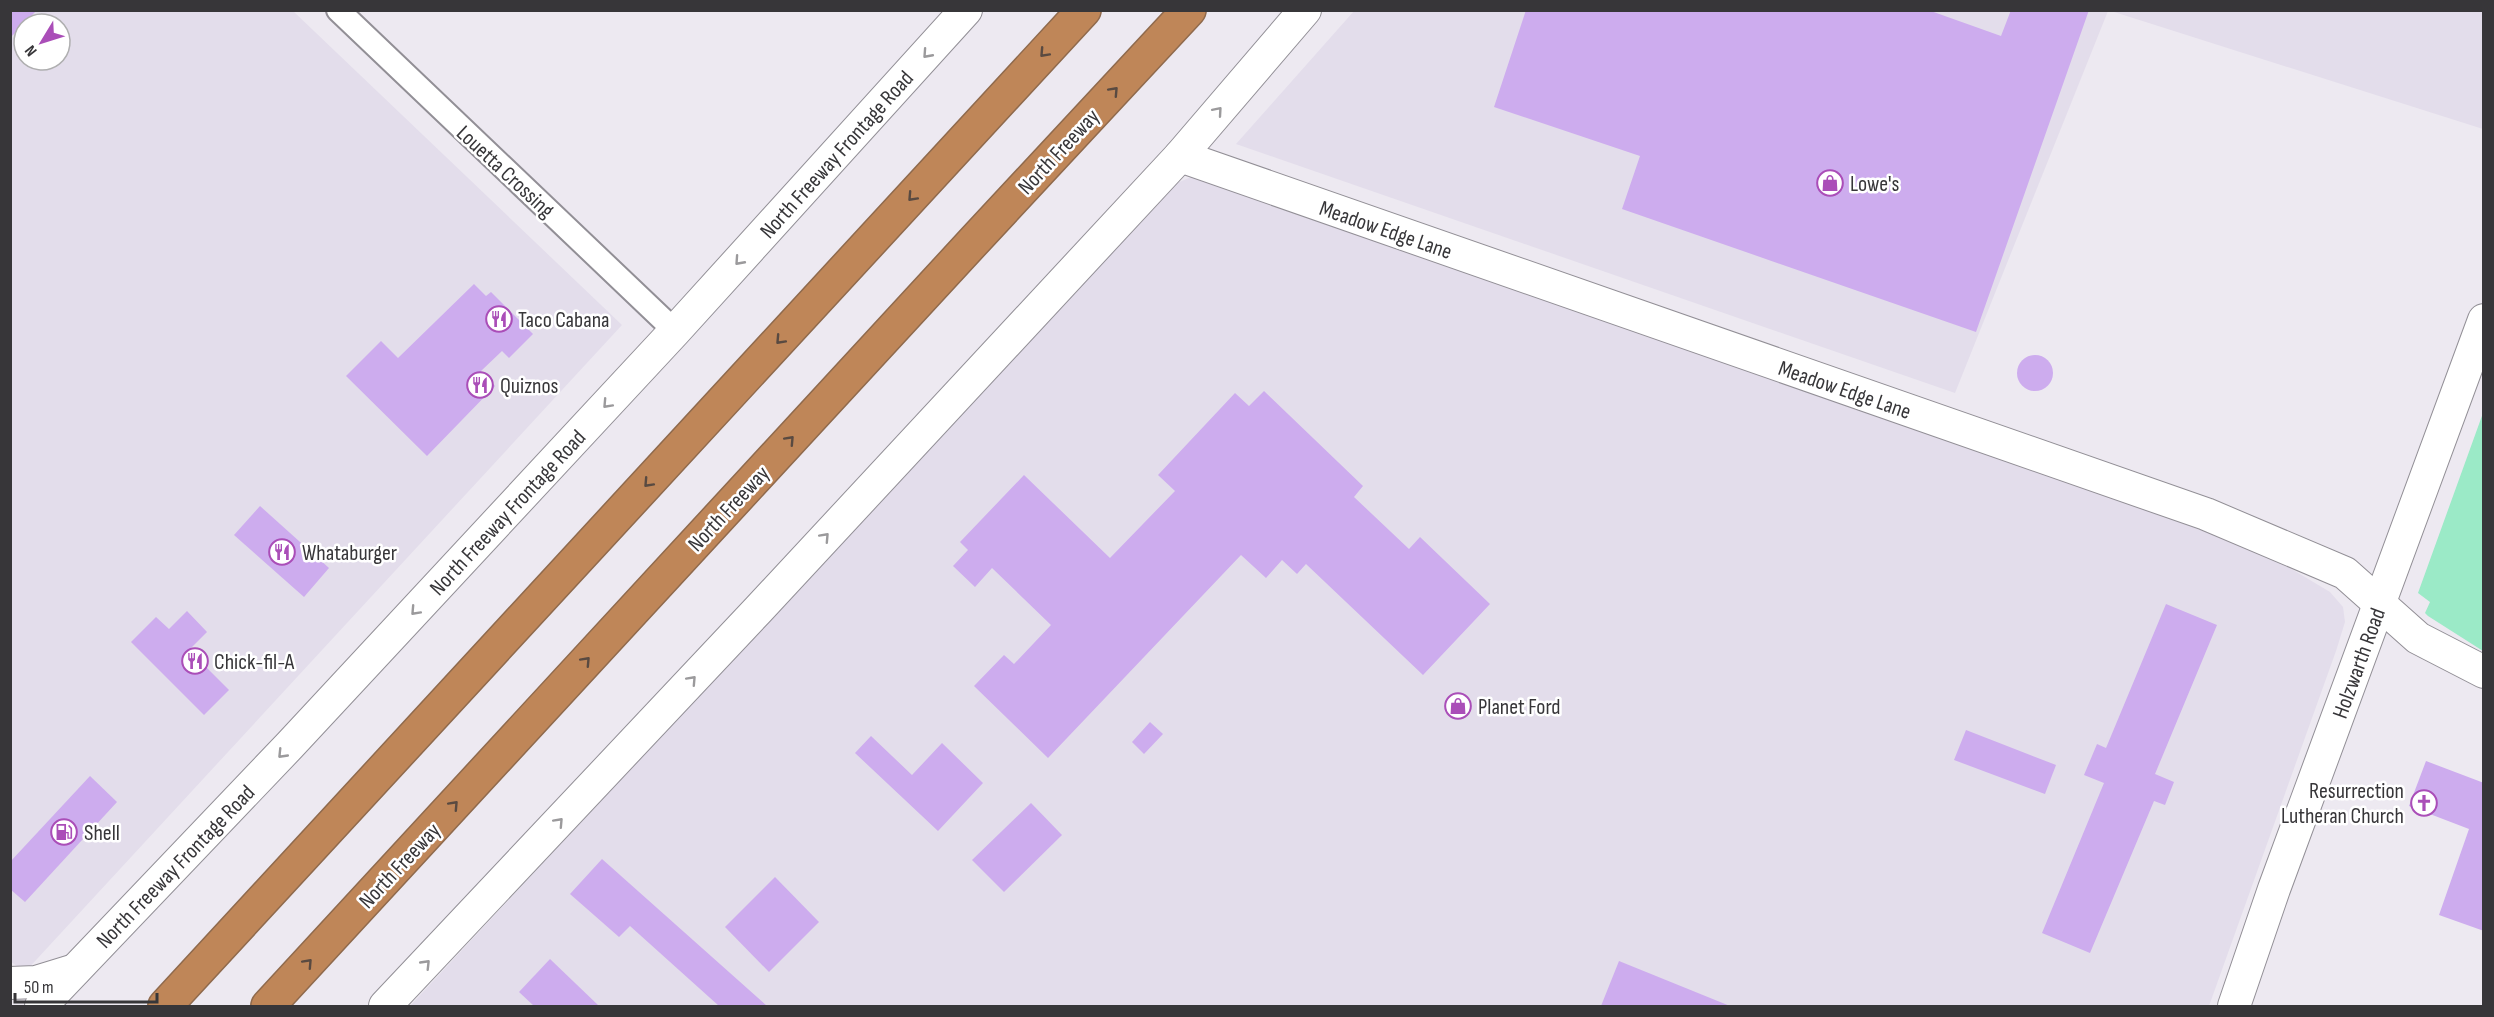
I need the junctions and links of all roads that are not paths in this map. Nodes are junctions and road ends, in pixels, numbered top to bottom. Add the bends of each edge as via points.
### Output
1 (338, 10) edge
2 (966, 10) edge
3 (1084, 10) edge
4 (1190, 10) edge
5 (1305, 10) edge
6 (1180, 156) junction
7 (2484, 320) edge
8 (675, 331) junction
9 (2380, 605) junction
10 (2484, 672) edge
11 (75, 970) junction
12 (10, 983) edge
13 (41, 1006) edge
14 (165, 1006) edge
15 (268, 1006) edge
16 (385, 1006) edge
17 (2234, 1006) edge

1 - 8 street, Louetta Crossing
2 -> 8 main road, North Freeway Frontage Road
3 -> 14 highway
15 -> 4 highway, North Freeway
6 -> 5 main road
6 - 9 main road, Meadow Edge Lane via 2206,514 2345,573
16 -> 6 main road
7 - 9 main road, Holzwarth Road
8 -> 11 main road, North Freeway Frontage Road
9 - 10 main road, Meadow Edge Lane via 2418,638
9 - 17 main road, Holzwarth Road
11 - 12 main road via 36,982
11 - 13 main road, North Freeway Frontage Road

